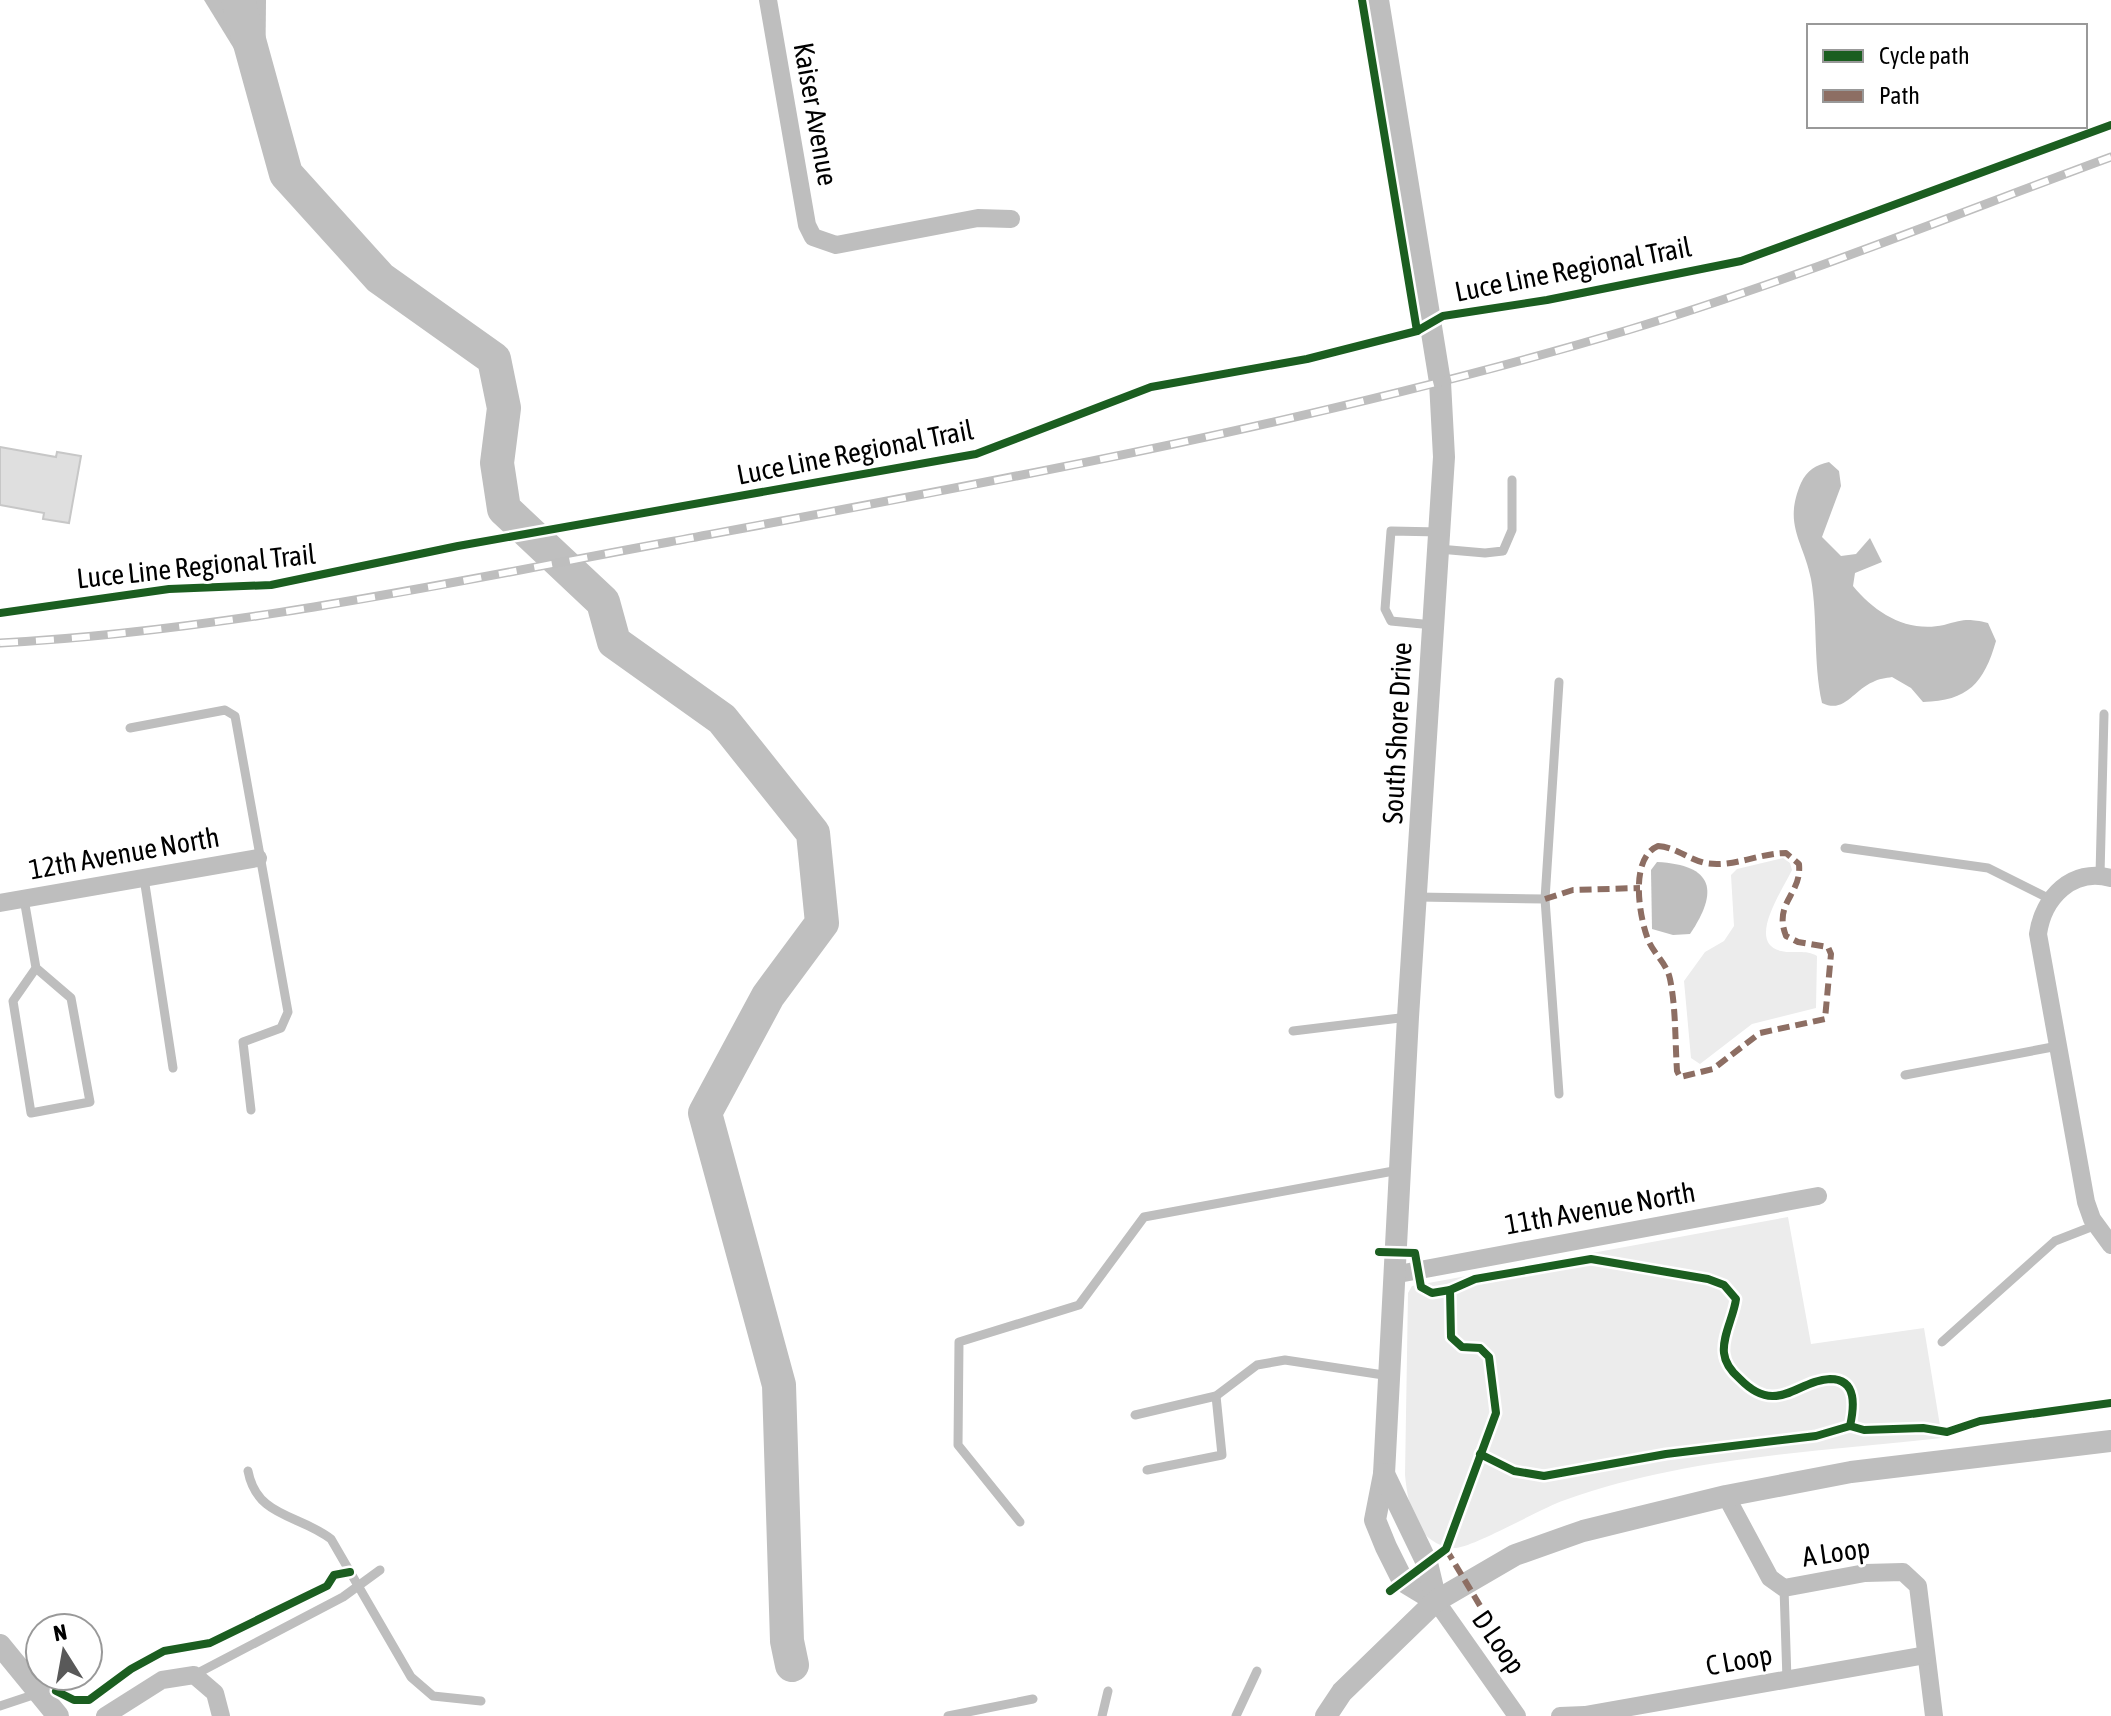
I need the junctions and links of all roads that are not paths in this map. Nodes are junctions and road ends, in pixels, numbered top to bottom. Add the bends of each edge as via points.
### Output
1 (768, 0) edge
2 (1378, 0) edge
3 (1011, 219) dead end
4 (1512, 480) dead end
5 (1439, 540) junction
6 (1433, 625) junction
7 (1559, 682) dead end
8 (2104, 714) dead end
9 (130, 728) dead end
10 (1845, 848) dead end
11 (258, 858) junction
12 (2106, 876) edge
13 (144, 878) junction
14 (1417, 897) junction
15 (24, 899) junction
16 (1545, 899) junction
17 (2050, 899) junction
18 (0, 903) edge
19 (36, 968) junction
20 (1408, 1017) junction
21 (1293, 1031) dead end
22 (2058, 1046) junction
23 (173, 1068) dead end
24 (1905, 1075) dead end
25 (1559, 1094) dead end
26 (251, 1110) dead end
27 (1399, 1170) junction
28 (1818, 1196) dead end
29 (2096, 1225) junction
30 (2111, 1245) edge
31 (1393, 1275) junction
32 (1942, 1342) dead end
33 (1390, 1376) junction
34 (1216, 1396) junction
35 (1135, 1415) dead end
36 (2111, 1441) edge
37 (1147, 1470) dead end
38 (248, 1471) dead end
39 (1726, 1496) junction
40 (1020, 1522) dead end
41 (380, 1570) dead end
42 (358, 1586) junction
43 (1784, 1588) junction
44 (1436, 1601) junction
45 (0, 1645) edge
46 (1926, 1655) junction
47 (1257, 1671) dead end
48 (194, 1675) junction
49 (1787, 1681) junction
50 (1108, 1691) dead end
51 (39, 1693) junction
52 (1033, 1699) dead end
53 (481, 1701) dead end
54 (0, 1706) edge
55 (58, 1716) edge
56 (105, 1716) edge
57 (221, 1716) edge
58 (948, 1716) edge
59 (1102, 1716) edge
60 (1236, 1716) edge
61 (1326, 1716) edge
62 (1517, 1716) edge
63 (1560, 1716) edge
64 (1572, 1716) edge
65 (1934, 1716) edge

1 - 3 street, Kaiser Avenue via 813,237 836,245 978,218
2 - 5 street, South Shore Drive via 1440,382 1444,457
4 - 5 lane via 1512,530 1503,551 1485,553
5 - 6 street, South Shore Drive
5 - 6 lane via 1391,531 1385,609 1391,621
6 - 14 street, South Shore Drive
7 - 16 lane
8 - 12 lane
9 - 11 lane via 225,710 235,716
10 - 17 lane via 1988,868
11 - 13 street, 12th Avenue North
11 - 26 lane via 288,1012 281,1028 243,1042
12 - 17 street via 2081,877
13 - 15 street, 12th Avenue North
13 - 23 lane
14 - 16 lane
14 - 20 street, South Shore Drive
15 - 18 street, 12th Avenue North
15 - 19 lane
16 - 25 lane
17 - 22 street via 2038,934
19 - 19 lane via 13,1001 31,1113 90,1102 71,998
20 - 21 lane
20 - 27 street, South Shore Drive
22 - 24 lane
22 - 29 street via 2086,1202
27 - 31 street, South Shore Drive
27 - 40 lane via 1144,1217 1079,1305 959,1342 958,1445
28 - 31 street, 11th Avenue North
29 - 30 street
29 - 32 lane via 2055,1241
31 - 33 street, South Shore Drive
33 - 34 lane via 1285,1360 1257,1365
33 - 44 street, South Shore Drive via 1384,1474 1427,1563
34 - 35 lane
34 - 37 lane via 1222,1455
36 - 39 street via 1851,1472
38 - 42 lane via 254,1493 272,1512 304,1522 331,1539
39 - 43 street, A Loop via 1770,1578
39 - 44 street via 1583,1531 1515,1555
41 - 42 lane
42 - 48 lane
42 - 53 lane via 411,1677 433,1696
43 - 46 street, A Loop via 1865,1573 1903,1572 1918,1586
43 - 49 lane
44 - 61 street via 1342,1692
44 - 62 street, D Loop
45 - 51 street
46 - 49 street, C Loop
46 - 65 street, A Loop
47 - 60 lane
48 - 56 street via 162,1680
48 - 57 street via 215,1693
49 - 64 street, C Loop
50 - 59 lane
51 - 54 lane
51 - 55 street
52 - 58 lane
63 - 64 street, C Loop

